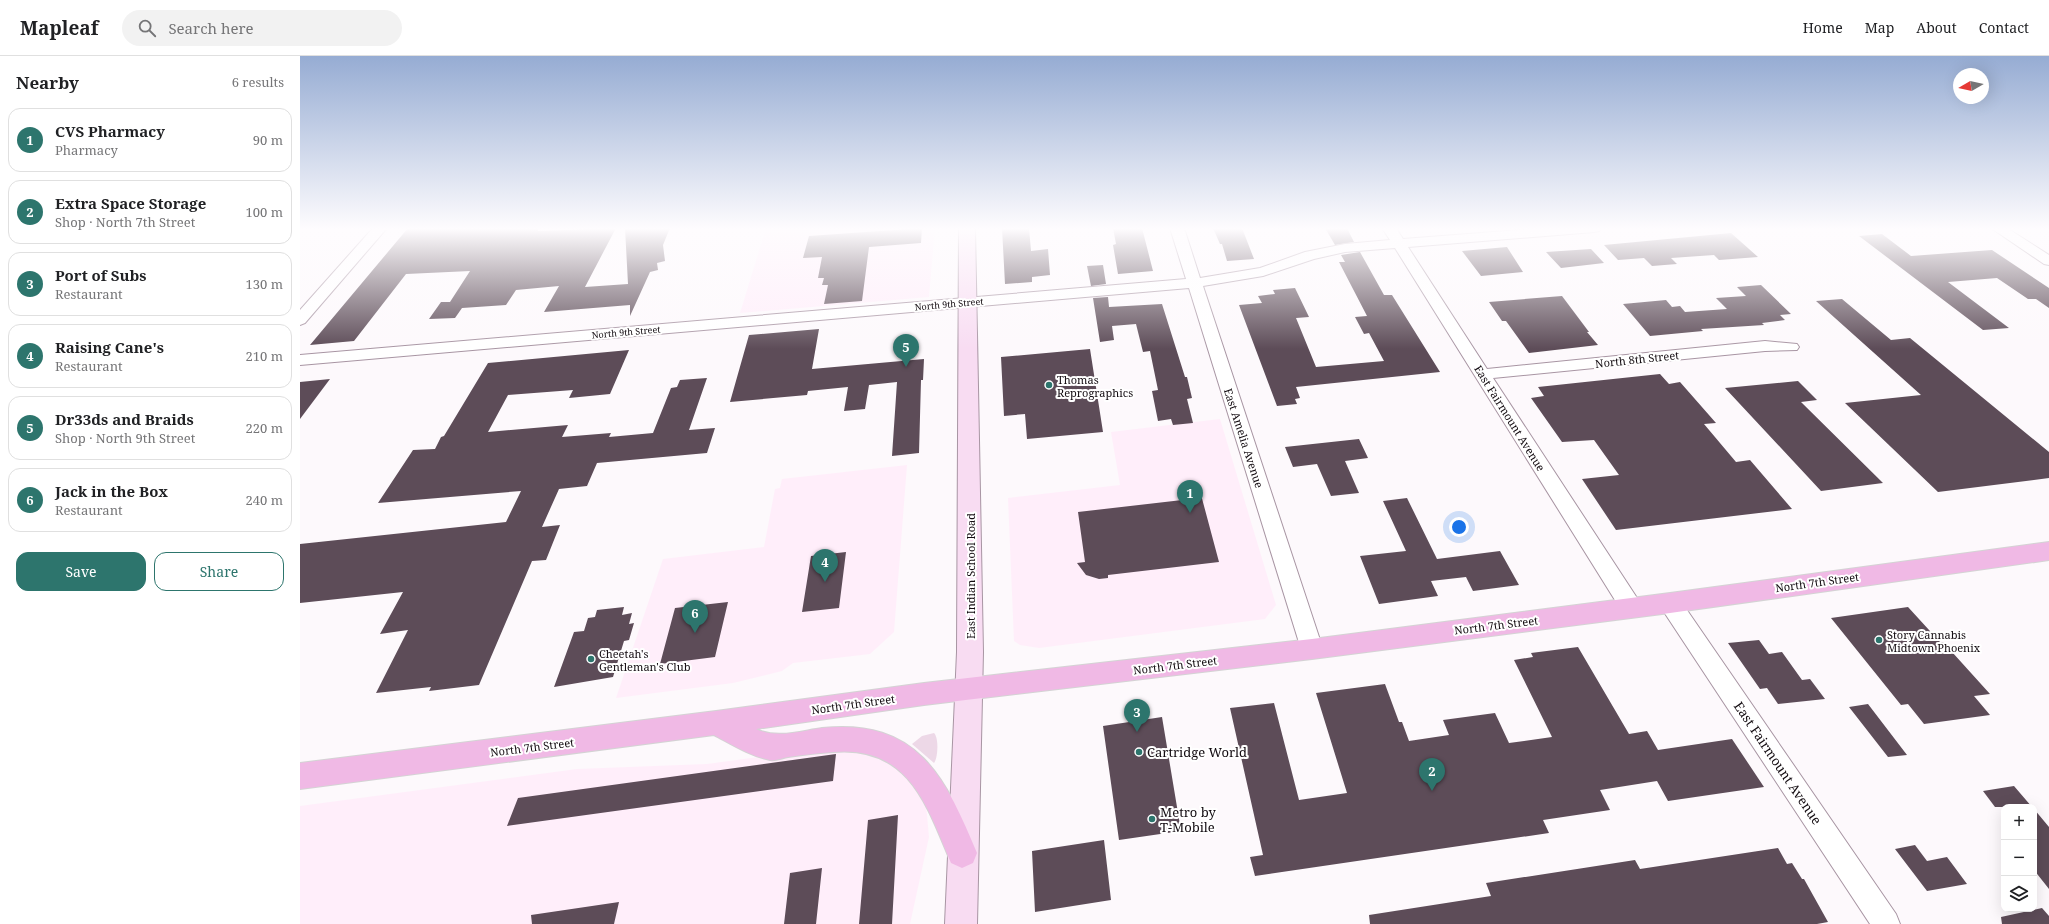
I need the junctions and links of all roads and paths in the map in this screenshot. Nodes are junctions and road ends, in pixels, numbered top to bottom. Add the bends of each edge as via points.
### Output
1 (345, 269) edge
2 (968, 269) edge
3 (1190, 269) edge
4 (1273, 269) edge
5 (1416, 269) edge
6 (1195, 283) junction
7 (968, 302) junction
8 (300, 320) edge
9 (1791, 348) dead end
10 (300, 360) edge
11 (1483, 374) junction
12 (2049, 551) edge
13 (1670, 603) junction
14 (1631, 607) junction
15 (1312, 648) junction
16 (969, 689) junction
17 (716, 723) junction
18 (300, 776) edge
19 (962, 854) junction
20 (961, 924) edge
21 (1886, 924) edge

1 - 8 street
2 - 7 main road, East Indian School Road
3 - 6 street, East Amelia Avenue
4 - 6 street, North 9th Street
5 - 11 street, East Fairmount Avenue
6 - 7 street, North 9th Street
6 - 15 street, East Amelia Avenue
7 - 10 street, North 9th Street
7 - 16 main road, East Indian School Road
9 - 11 street, North 8th Street via 1765,346
11 - 14 street, East Fairmount Avenue
12 - 13 main road, North 7th Street
13 - 14 main road, North 7th Street
13 - 21 street, East Fairmount Avenue
14 - 15 main road, North 7th Street
15 - 16 main road, North 7th Street
16 - 17 main road, North 7th Street
16 - 19 main road, East Indian School Road
17 - 18 main road, North 7th Street
17 - 19 main road via 770,747 840,739 892,748 909,760 933,789
19 - 20 main road, East Indian School Road

